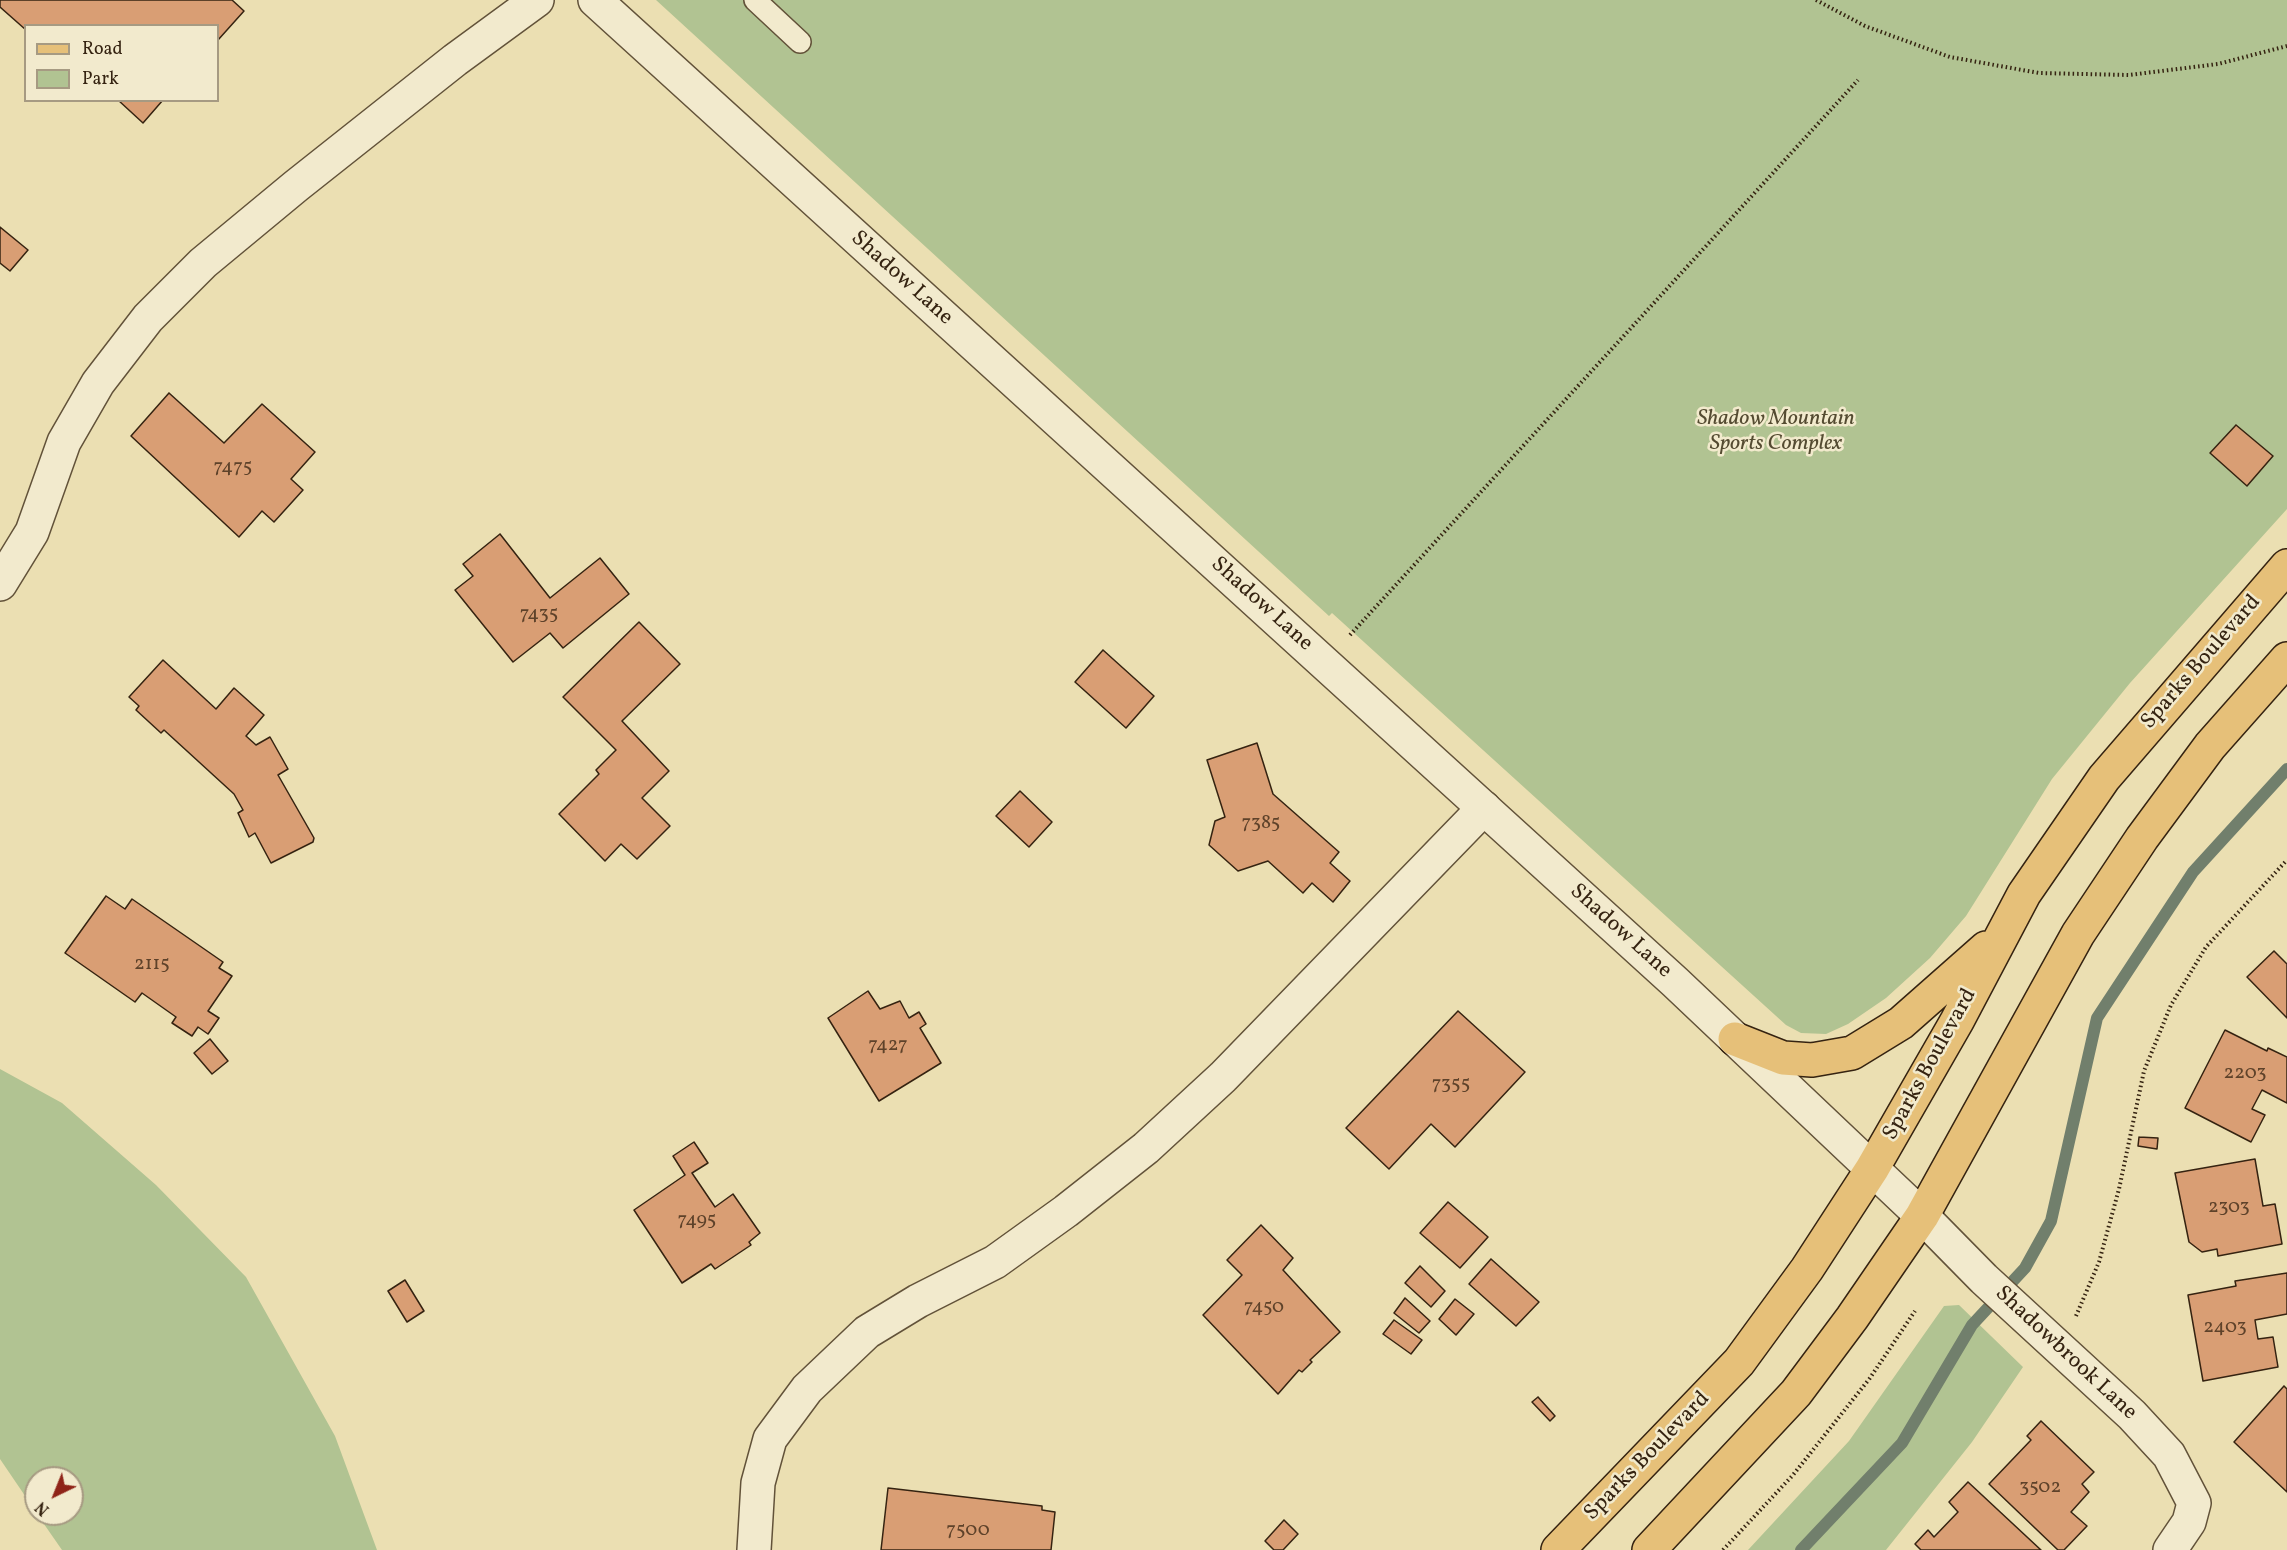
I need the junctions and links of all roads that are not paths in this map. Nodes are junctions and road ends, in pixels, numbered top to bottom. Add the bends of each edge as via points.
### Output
1 (537, 0) edge
2 (595, 0) edge
3 (755, 0) edge
4 (800, 42) dead end
5 (2287, 566) edge
6 (0, 584) edge
7 (2287, 659) edge
8 (1484, 808) junction
9 (2004, 930) junction
10 (1736, 1040) junction
11 (1872, 1169) junction
12 (1922, 1216) junction
13 (754, 1550) edge
14 (1558, 1550) edge
15 (1649, 1550) edge
16 (2170, 1550) edge

1 - 6 street via 287,193 203,262 148,318 98,383 64,442 32,532
2 - 8 street, Shadow Lane
3 - 4 lane
5 - 9 main road, Sparks Boulevard via 2104,778 2024,894
7 - 12 main road via 2210,746 2078,934
8 - 10 street, Shadow Lane
8 - 13 street via 1223,1077 1146,1149 995,1262 867,1332 807,1389 770,1439 758,1483
9 - 10 main road via 1901,1023 1852,1053 1812,1060 1783,1058
9 - 11 main road, Sparks Boulevard
10 - 11 street, Shadow Lane
11 - 12 street, Shadow Lane
11 - 14 main road, Sparks Boulevard via 1807,1269 1739,1362
12 - 15 main road via 1796,1393
12 - 16 street, Shadowbrook Lane via 1984,1279 2132,1415 2169,1455 2194,1503 2189,1522

